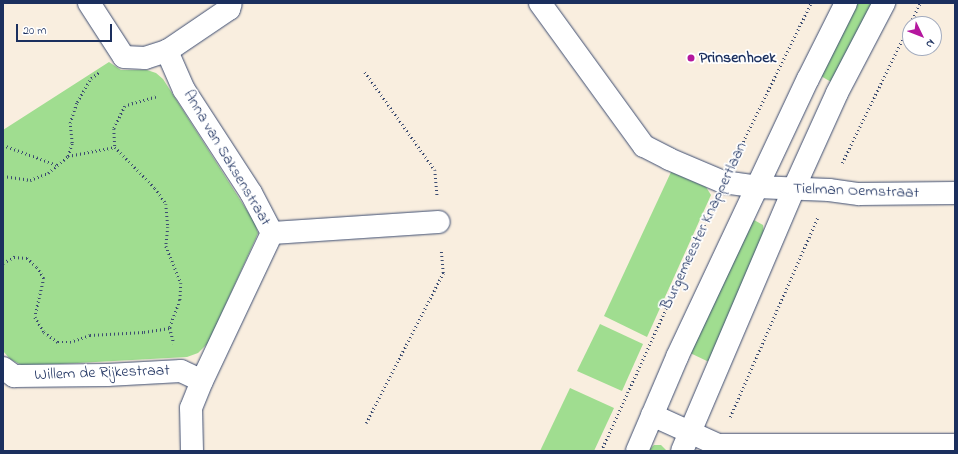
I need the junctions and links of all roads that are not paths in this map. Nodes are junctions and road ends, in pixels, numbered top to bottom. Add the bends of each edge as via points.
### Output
1 (89, 3) edge
2 (231, 3) edge
3 (540, 3) edge
4 (846, 3) edge
5 (884, 3) edge
6 (167, 51) junction
7 (757, 187) junction
8 (794, 188) junction
9 (955, 193) edge
10 (439, 222) dead end
11 (272, 233) junction
12 (3, 368) edge
13 (202, 381) junction
14 (652, 414) junction
15 (690, 431) junction
16 (955, 445) edge
17 (192, 451) edge
18 (637, 451) edge
19 (682, 451) edge

1 - 6 street via 124,58 145,58
2 - 6 street via 229,9
3 - 7 street, Tielman Oemstraat via 644,146 723,182
4 - 7 street, Burgemeester Knappertlaan
5 - 8 street
6 - 11 street, Anna van Saksenstraat via 184,90 251,193
7 - 8 street, Tielman Oemstraat
7 - 14 street, Burgemeester Knappertlaan
8 - 9 street, Tielman Oemstraat via 859,194
8 - 15 street
10 - 11 street
11 - 13 street, Anna van Saksenstraat
12 - 13 street, Willem de Rijkestraat via 14,376 181,371
13 - 17 street, Anna van Saksenstraat via 191,408
14 - 15 street
14 - 18 street, Burgemeester Knappertlaan
15 - 16 street via 718,446
15 - 19 street

